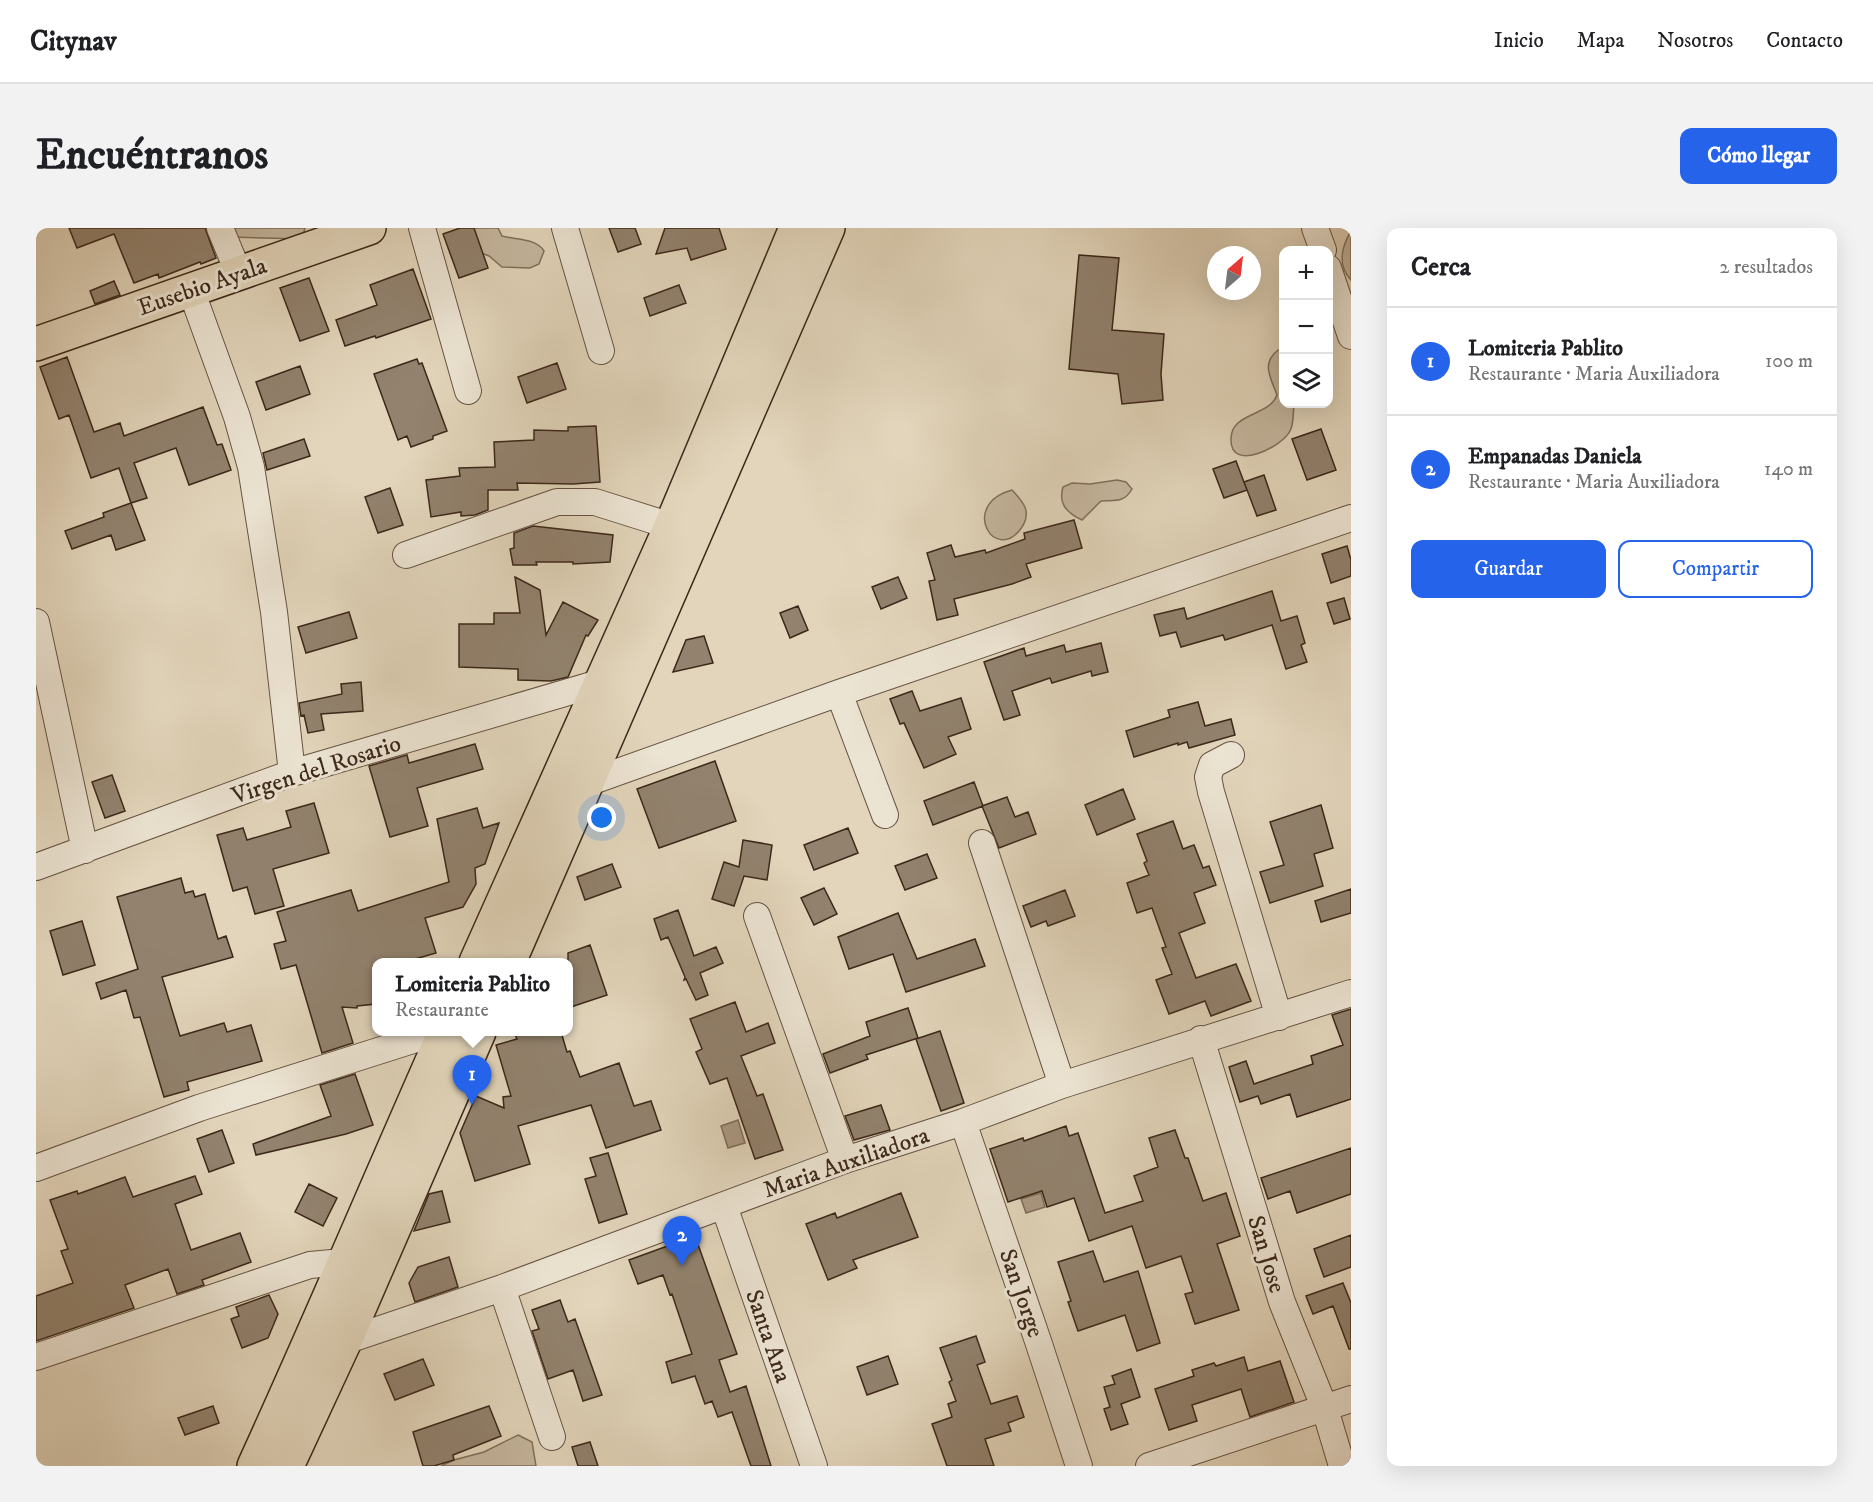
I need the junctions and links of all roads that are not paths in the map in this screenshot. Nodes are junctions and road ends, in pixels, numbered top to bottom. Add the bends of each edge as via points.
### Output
1 (220, 228) edge
2 (369, 228) edge
3 (422, 228) edge
4 (565, 228) edge
5 (796, 228) edge
6 (828, 228) edge
7 (1315, 228) edge
8 (1322, 246) edge
9 (239, 274) junction
10 (1333, 280) edge
11 (191, 290) junction
12 (1351, 336) edge
13 (36, 344) edge
14 (602, 351) dead end
15 (468, 391) dead end
16 (1351, 518) edge
17 (671, 526) junction
18 (406, 555) dead end
19 (36, 622) edge
20 (599, 683) junction
21 (839, 693) junction
22 (1231, 755) dead end
23 (292, 773) junction
24 (587, 783) junction
25 (885, 815) dead end
26 (982, 843) dead end
27 (85, 850) junction
28 (36, 867) edge
29 (757, 916) dead end
30 (478, 958) edge
31 (511, 958) edge
32 (1351, 993) edge
33 (1279, 1017) junction
34 (425, 1036) edge
35 (443, 1036) edge
36 (477, 1036) edge
37 (1201, 1039) junction
38 (1062, 1085) junction
39 (963, 1122) junction
40 (845, 1160) junction
41 (36, 1168) edge
42 (724, 1206) junction
43 (344, 1262) junction
44 (375, 1270) junction
45 (502, 1288) junction
46 (312, 1338) junction
47 (345, 1341) junction
48 (36, 1357) edge
49 (1351, 1399) edge
50 (1325, 1409) junction
51 (552, 1437) dead end
52 (254, 1466) edge
53 (287, 1466) edge
54 (814, 1466) edge
55 (1079, 1466) edge
56 (1149, 1466) edge
57 (1342, 1466) edge

1 - 9 street
2 - 9 main road, Eusebio Ayala
3 - 15 street
4 - 14 street
5 - 17 main road
6 - 24 main road
7 - 8 street
9 - 11 main road, Eusebio Ayala
10 - 12 street
11 - 13 main road, Eusebio Ayala
11 - 23 street via 251,467 274,612
16 - 21 street
17 - 18 street via 595,501 557,502
17 - 20 main road
19 - 27 street
20 - 23 street, Virgen del Rosario
20 - 30 main road
21 - 24 street
21 - 25 street
22 - 33 street via 1212,765 1208,777 1210,792
23 - 27 street, Virgen del Rosario
24 - 31 main road
26 - 38 street
27 - 28 street, Virgen del Rosario
29 - 40 street
32 - 33 street, Maria Auxiliadora
33 - 37 street, Maria Auxiliadora
34 - 41 street via 199,1108
35 - 43 main road
36 - 44 main road
37 - 38 street, Maria Auxiliadora
37 - 50 street, San Jose via 1282,1302
38 - 39 street, Maria Auxiliadora
39 - 40 street, Maria Auxiliadora
39 - 55 street, San Jorge
40 - 42 street, Maria Auxiliadora
42 - 45 street, Maria Auxiliadora
42 - 54 street, Santa Ana
43 - 44 street
43 - 46 main road
43 - 48 street via 310,1265
44 - 47 main road
45 - 47 street, Maria Auxiliadora
45 - 51 street
46 - 47 street
46 - 52 main road
47 - 53 main road
49 - 50 street
50 - 56 street
50 - 57 street, San Jose

